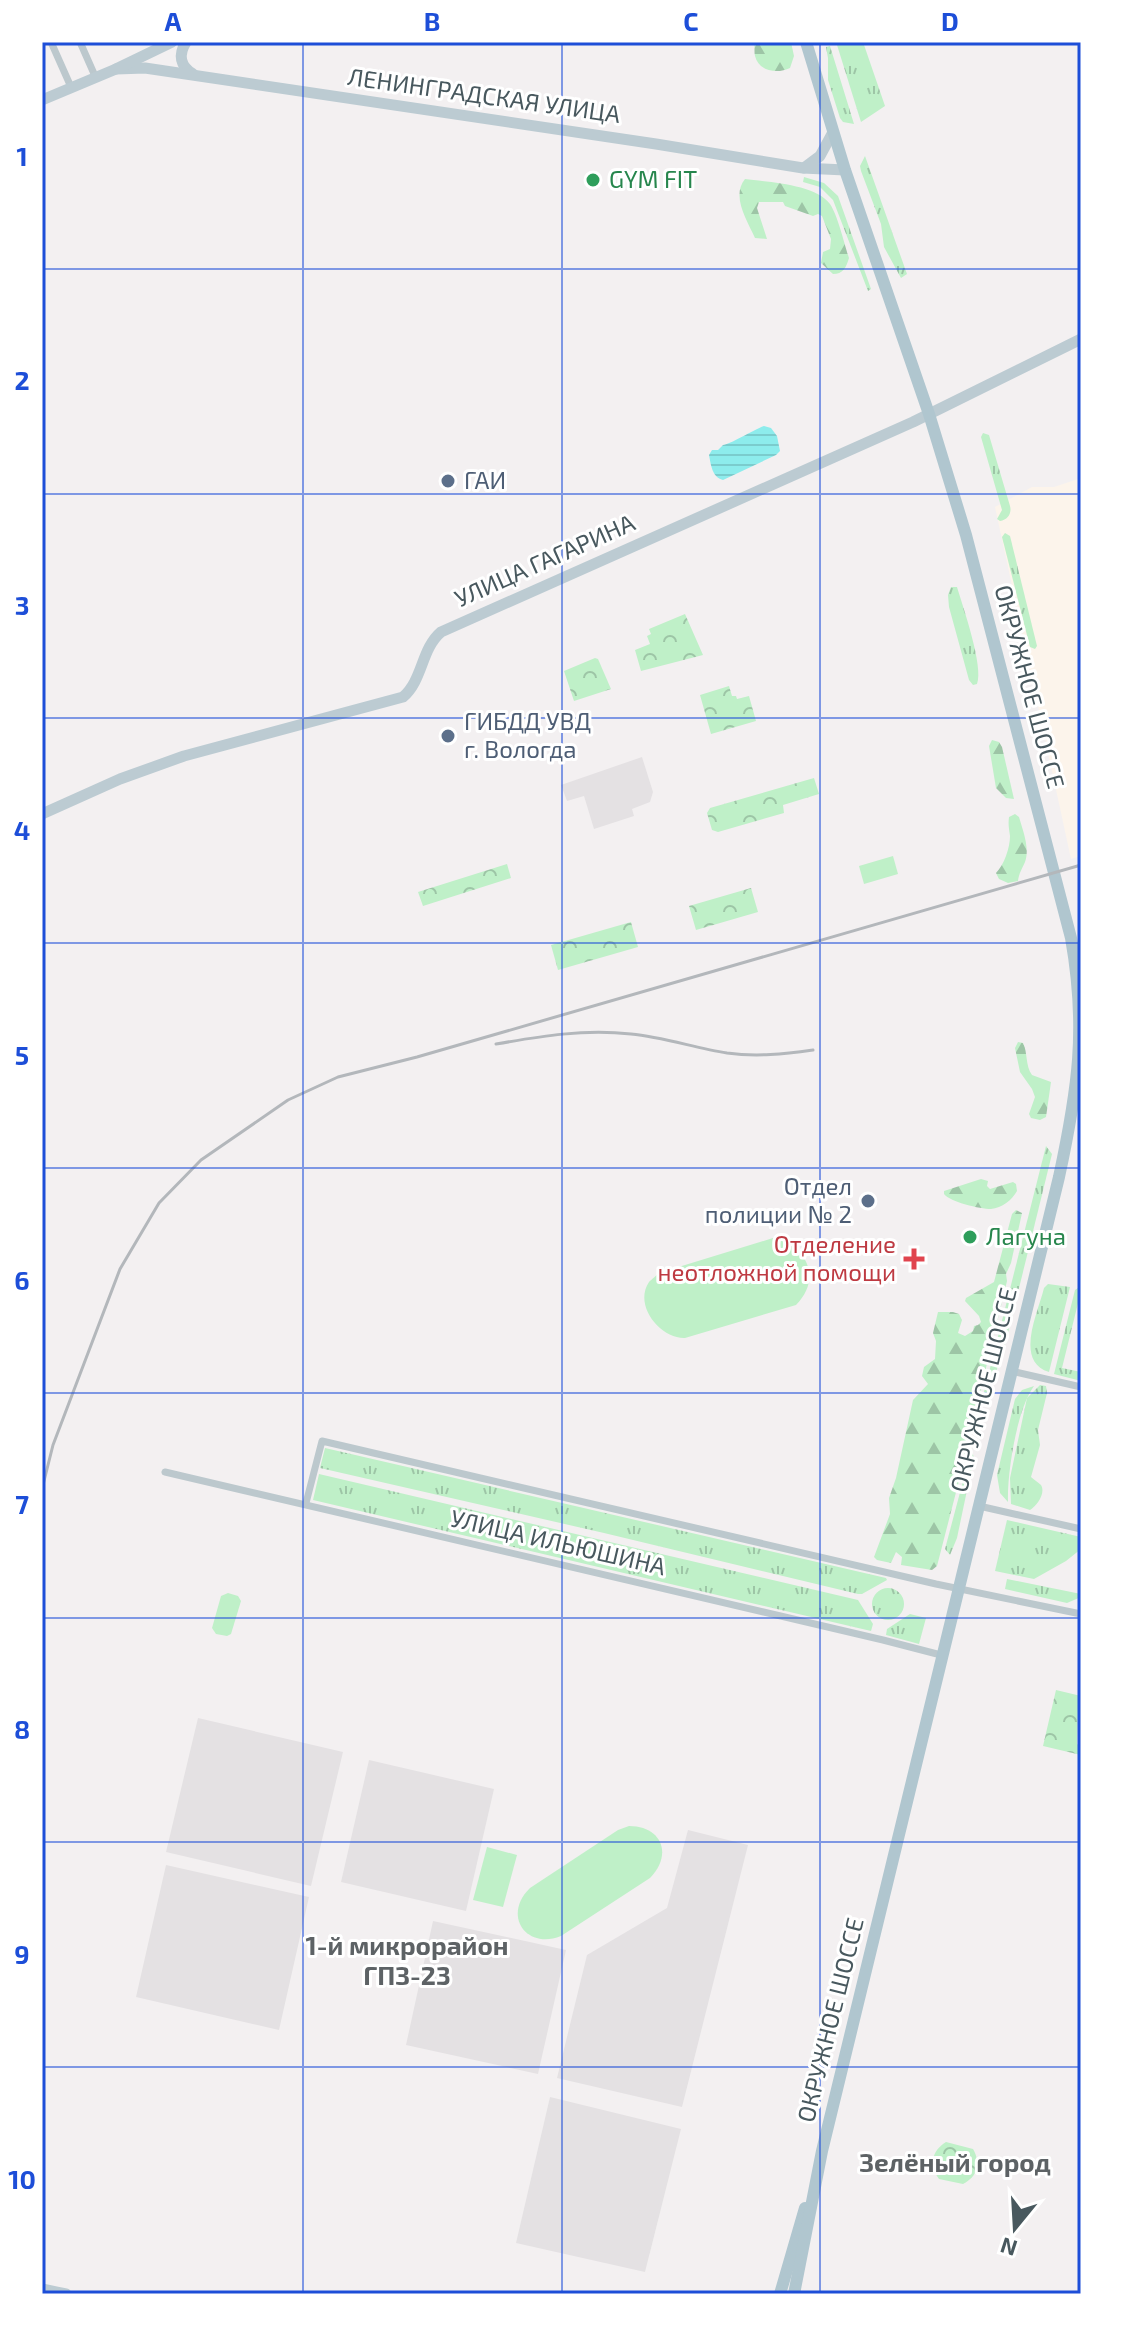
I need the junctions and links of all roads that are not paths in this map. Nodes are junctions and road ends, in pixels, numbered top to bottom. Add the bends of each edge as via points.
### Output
1 (51, 42) edge
2 (80, 42) edge
3 (172, 42) edge
4 (186, 42) edge
5 (806, 42) edge
6 (116, 69) junction
7 (95, 76) junction
8 (197, 76) junction
9 (71, 87) junction
10 (42, 100) edge
11 (833, 132) junction
12 (803, 168) junction
13 (845, 170) junction
14 (1081, 339) edge
15 (929, 414) junction
16 (42, 814) edge
17 (1011, 1371) junction
18 (1081, 1387) edge
19 (165, 1472) dead end
20 (306, 1503) junction
21 (979, 1506) junction
22 (1081, 1529) edge
23 (958, 1589) junction
24 (1081, 1614) edge
25 (941, 1655) junction
26 (822, 2151) junction
27 (42, 2289) edge
28 (66, 2294) edge
29 (780, 2294) edge
30 (794, 2294) edge

1 - 9 street
2 - 7 street
3 - 6 street, ЛЕНИНГРАДСКАЯ УЛИЦА
4 - 8 street via 181,59
5 - 11 main road, ОКРУЖНОЕ ШОССЕ
6 - 7 street, ЛЕНИНГРАДСКАЯ УЛИЦА
6 - 8 street, ЛЕНИНГРАДСКАЯ УЛИЦА
7 - 9 street, ЛЕНИНГРАДСКАЯ УЛИЦА
8 - 12 street, ЛЕНИНГРАДСКАЯ УЛИЦА
9 - 10 street, ЛЕНИНГРАДСКАЯ УЛИЦА
11 - 12 street via 820,156
11 - 13 main road, ОКРУЖНОЕ ШОССЕ
12 - 13 street, ЛЕНИНГРАДСКАЯ УЛИЦА
13 - 15 main road, ОКРУЖНОЕ ШОССЕ
14 - 15 street, УЛИЦА ГАГАРИНА
15 - 16 street, УЛИЦА ГАГАРИНА via 441,632 403,697 184,756
15 - 17 main road, ОКРУЖНОЕ ШОССЕ via 1055,872 1080,1003 1073,1110
17 - 18 street
17 - 21 main road, ОКРУЖНОЕ ШОССЕ
19 - 20 street, УЛИЦА ИЛЬЮШИНА
20 - 23 street, УЛИЦА ИЛЬЮШИНА via 322,1441
20 - 25 street, УЛИЦА ИЛЬЮШИНА
21 - 22 street
21 - 23 main road, ОКРУЖНОЕ ШОССЕ
23 - 24 street, УЛИЦА ИЛЬЮШИНА
23 - 25 main road, ОКРУЖНОЕ ШОССЕ
25 - 26 main road, ОКРУЖНОЕ ШОССЕ
26 - 29 main road, ОКРУЖНОЕ ШОССЕ
26 - 30 main road, ОКРУЖНОЕ ШОССЕ
27 - 28 street

